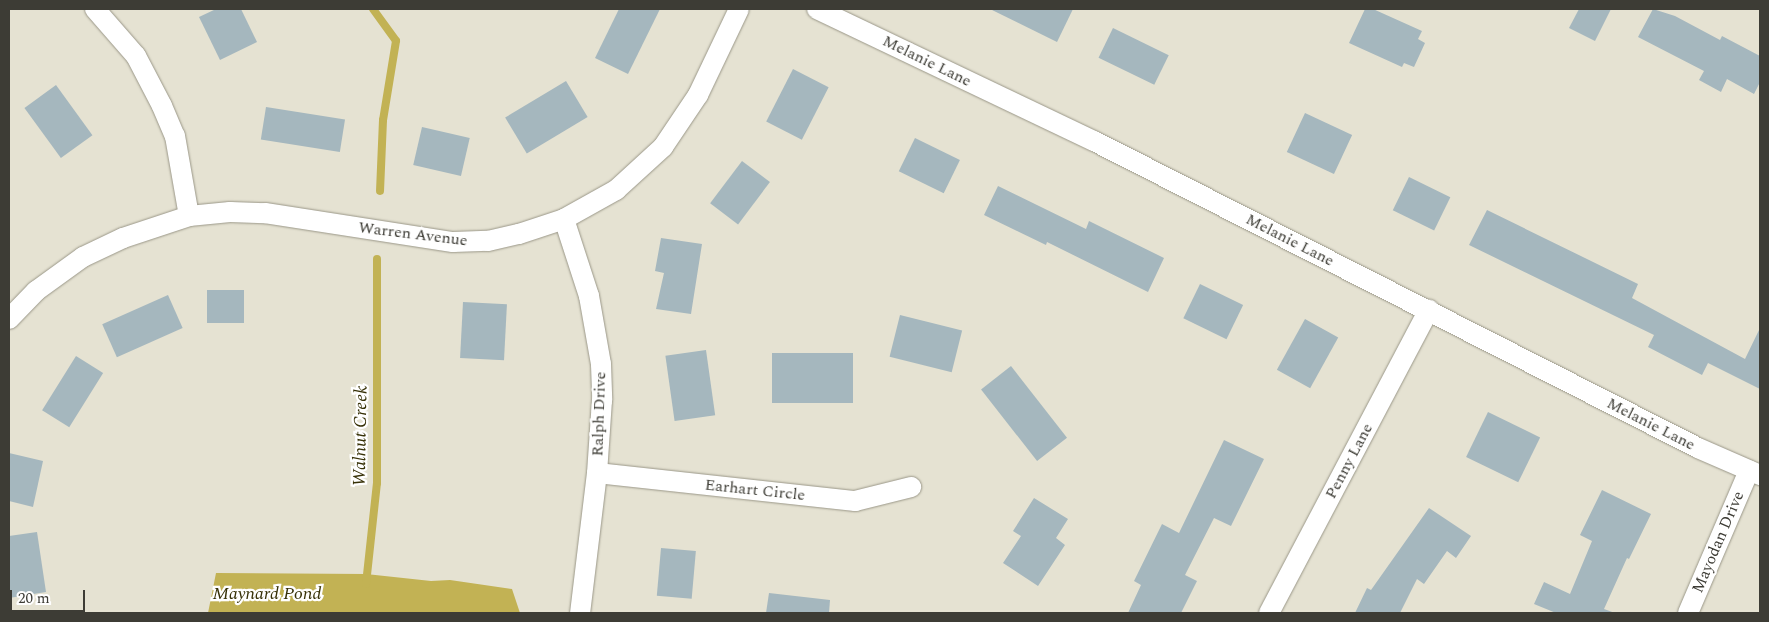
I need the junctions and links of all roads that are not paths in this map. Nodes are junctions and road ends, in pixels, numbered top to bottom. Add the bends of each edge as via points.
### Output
1 (95, 9) edge
2 (739, 9) edge
3 (817, 9) edge
4 (189, 216) junction
5 (564, 219) junction
6 (1428, 310) junction
7 (9, 319) edge
8 (597, 473) junction
9 (1754, 473) edge
10 (911, 487) dead end
11 (580, 613) edge
12 (1269, 613) edge
13 (1688, 613) edge

1 - 4 street via 136,56 162,106 175,136
2 - 5 street, Warren Avenue via 698,95 663,147 616,190
3 - 6 street, Melanie Lane via 1094,141
4 - 5 street, Warren Avenue via 265,213 453,242 488,241
4 - 7 street, Warren Avenue via 123,238 83,257 36,291
5 - 8 street, Ralph Drive via 589,296 601,364
6 - 9 street, Melanie Lane
6 - 12 street, Penny Lane
8 - 10 street, Earhart Circle via 855,501
8 - 11 street, Ralph Drive
9 - 13 street, Mayodan Drive

